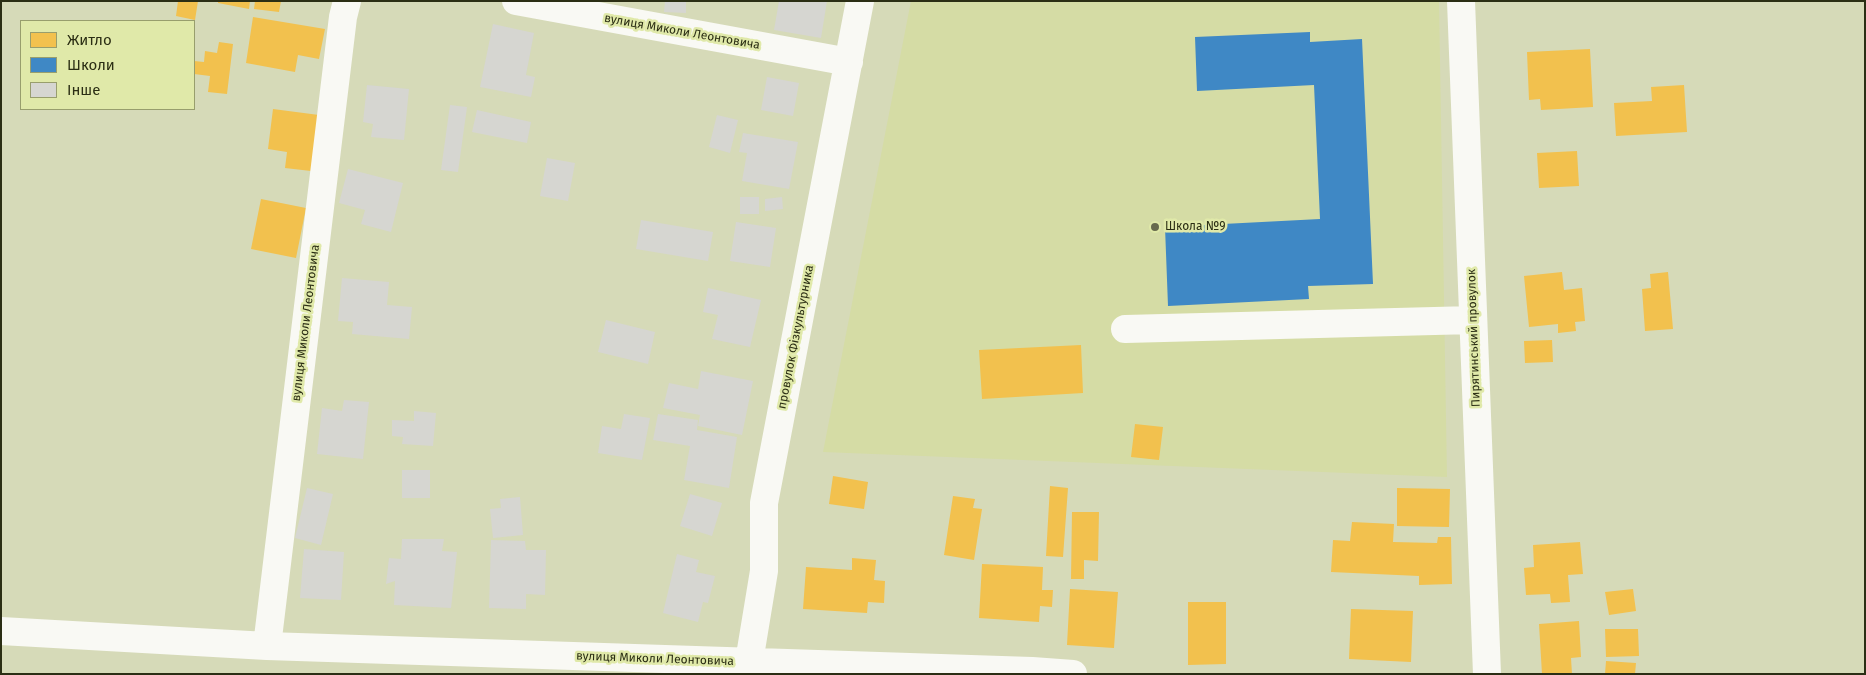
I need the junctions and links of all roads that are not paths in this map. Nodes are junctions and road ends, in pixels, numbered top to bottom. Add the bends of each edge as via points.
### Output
1 (347, 1) edge
2 (516, 1) edge
3 (860, 1) edge
4 (1461, 1) edge
5 (849, 62) junction
6 (1473, 320) junction
7 (1125, 329) dead end
8 (1, 631) edge
9 (267, 646) junction
10 (748, 668) edge
11 (1073, 674) edge
12 (1487, 674) edge

1 - 9 street, вулиця Миколи Леонтовича
2 - 5 street, вулиця Миколи Леонтовича
3 - 5 street, провулок Фізкультурника
4 - 6 street, Пирятинський провулок
5 - 10 street, провулок Фізкультурника via 764,503 764,571
6 - 7 street
6 - 12 street, Пирятинський провулок
8 - 9 street, вулиця Миколи Леонтовича
9 - 10 street, вулиця Миколи Леонтовича
10 - 11 street, вулиця Миколи Леонтовича via 1032,670

